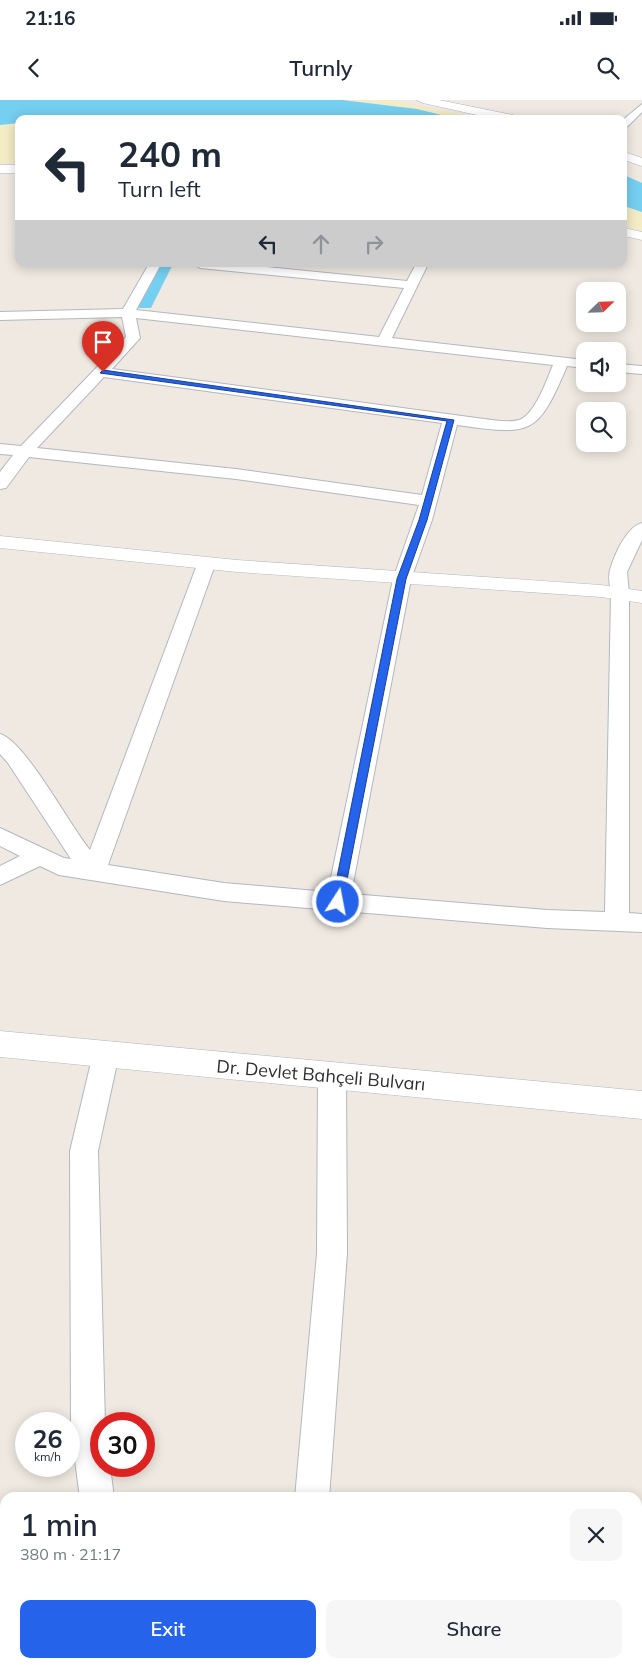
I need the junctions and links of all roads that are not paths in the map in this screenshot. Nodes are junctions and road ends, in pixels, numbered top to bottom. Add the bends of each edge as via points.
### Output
1 (423, 100) edge
2 (642, 107) edge
3 (494, 115) edge
4 (627, 121) edge
5 (627, 157) edge
6 (642, 162) edge
7 (0, 169) edge
8 (15, 169) edge
9 (627, 233) edge
10 (642, 236) edge
11 (153, 267) edge
12 (230, 267) edge
13 (421, 267) edge
14 (412, 285) junction
15 (128, 313) junction
16 (0, 316) edge
17 (384, 342) junction
18 (562, 361) junction
19 (576, 363) edge
20 (626, 369) edge
21 (642, 370) edge
22 (103, 372) junction
23 (451, 420) junction
24 (0, 449) edge
25 (25, 452) junction
26 (0, 484) edge
27 (428, 501) junction
28 (642, 528) edge
29 (0, 542) edge
30 (207, 562) junction
31 (402, 579) junction
32 (620, 594) junction
33 (642, 598) edge
34 (0, 741) edge
35 (0, 836) edge
36 (40, 856) junction
37 (94, 871) junction
38 (0, 876) edge
39 (338, 902) junction
40 (617, 922) junction
41 (642, 922) edge
42 (0, 1044) edge
43 (106, 1054) junction
44 (332, 1076) junction
45 (642, 1105) edge
46 (95, 1492) edge
47 (312, 1492) edge

1 - 3 street
2 - 4 street
5 - 6 street
7 - 8 street
9 - 10 street
11 - 15 street
12 - 14 street
13 - 14 street
14 - 17 street
15 - 16 street
15 - 17 street
15 - 22 street via 134,338
17 - 18 street
18 - 19 street
18 - 23 street via 538,411 526,424
20 - 21 street
22 - 23 street
22 - 25 street
23 - 27 street
24 - 25 street
25 - 26 street
25 - 27 street via 236,474
27 - 31 street
28 - 32 street via 618,572
29 - 30 street
30 - 31 street
30 - 37 street
31 - 32 street
31 - 39 street
32 - 33 street
32 - 40 street
34 - 37 street via 16,758 69,841
35 - 36 street
36 - 37 street via 59,866
36 - 38 street
37 - 39 street via 224,892
39 - 40 street via 547,920
40 - 41 street
42 - 43 street, Dr. Devlet Bahçeli Bulvarı
43 - 44 street, Dr. Devlet Bahçeli Bulvarı
43 - 46 street via 84,1151 88,1430
44 - 45 street, Dr. Devlet Bahçeli Bulvarı
44 - 47 street via 332,1253

